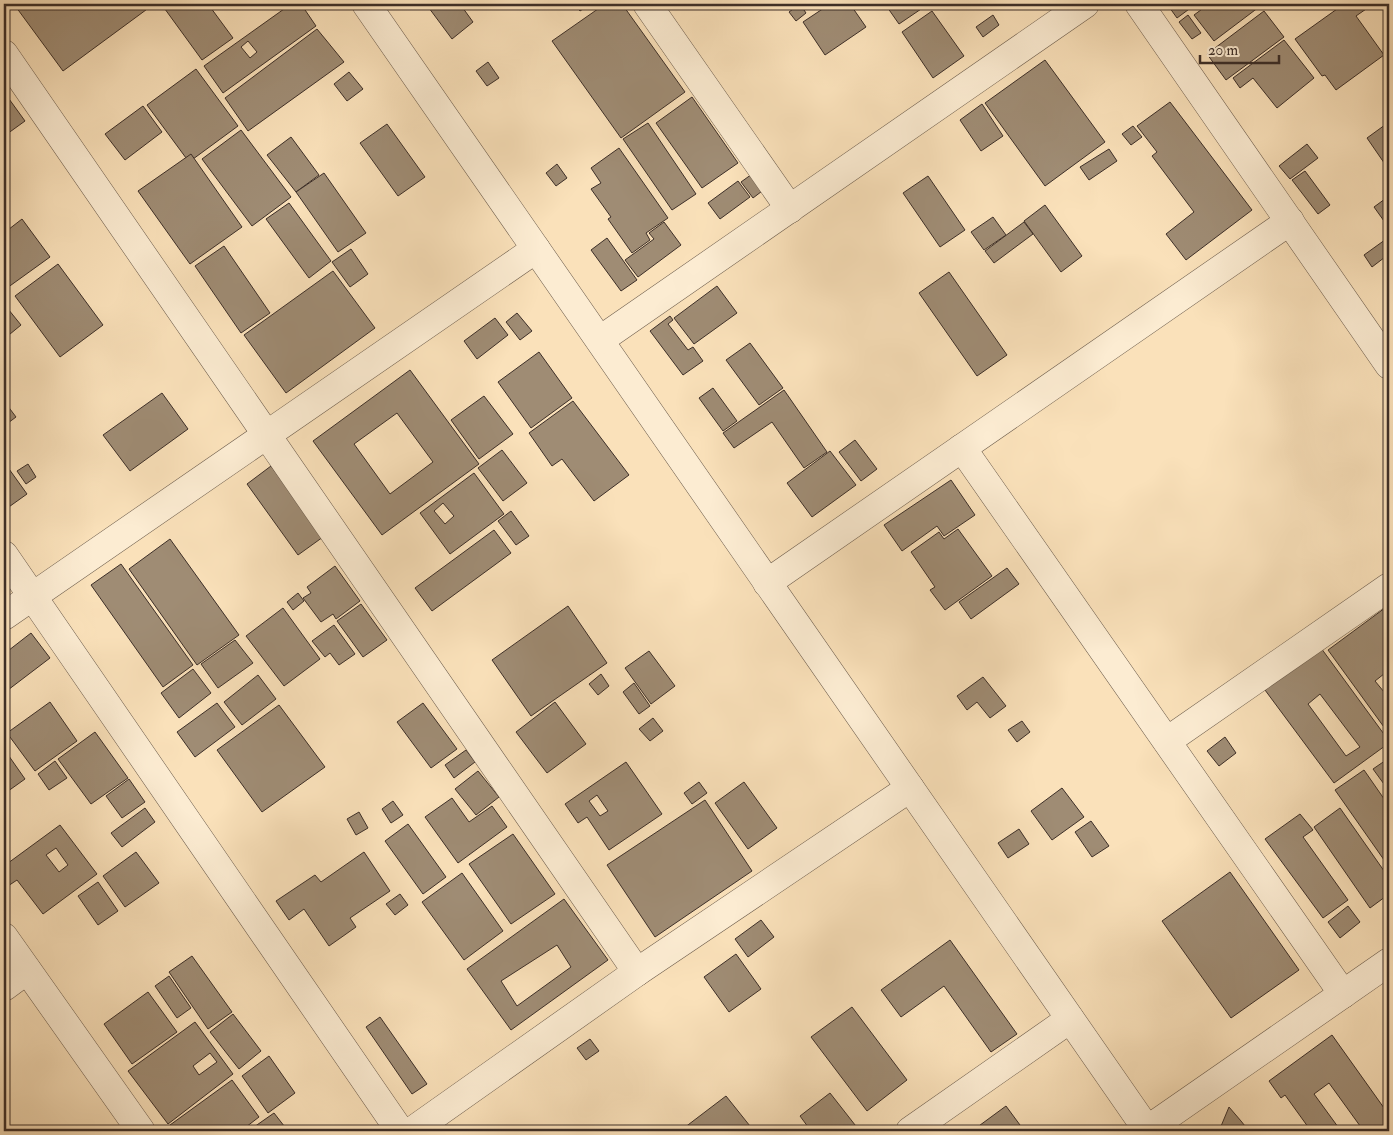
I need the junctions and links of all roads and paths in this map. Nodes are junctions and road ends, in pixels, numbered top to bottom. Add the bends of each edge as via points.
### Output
1 (366, 4) edge
2 (647, 4) edge
3 (1086, 4) edge
4 (1139, 4) edge
5 (4, 54) edge
6 (790, 209) junction
7 (1290, 221) junction
8 (536, 249) junction
9 (600, 340) junction
10 (1389, 364) edge
11 (266, 435) junction
12 (962, 448) junction
13 (4, 555) edge
14 (767, 583) junction
15 (1389, 587) edge
16 (32, 596) junction
17 (4, 616) edge
18 (1167, 741) junction
19 (910, 788) junction
20 (4, 937) edge
21 (1389, 962) edge
22 (27, 970) junction
23 (637, 972) junction
24 (4, 987) edge
25 (1343, 994) junction
26 (1070, 1019) junction
27 (141, 1131) edge
28 (400, 1131) edge
29 (412, 1131) edge
30 (910, 1131) edge
31 (1148, 1131) edge

1 - 8 street
2 - 6 street
3 - 6 street
4 - 7 street
5 - 11 street
6 - 9 street
7 - 10 street
7 - 12 street
8 - 9 street
8 - 11 street
9 - 14 street
11 - 16 street
11 - 23 street
12 - 14 street
12 - 18 street
13 - 16 street
14 - 19 street
15 - 18 street
16 - 17 street
16 - 28 street
18 - 25 street
19 - 23 street
19 - 26 street
20 - 22 street
21 - 25 street
22 - 24 street
22 - 27 street
23 - 29 street
25 - 31 street
26 - 30 street
26 - 31 street

